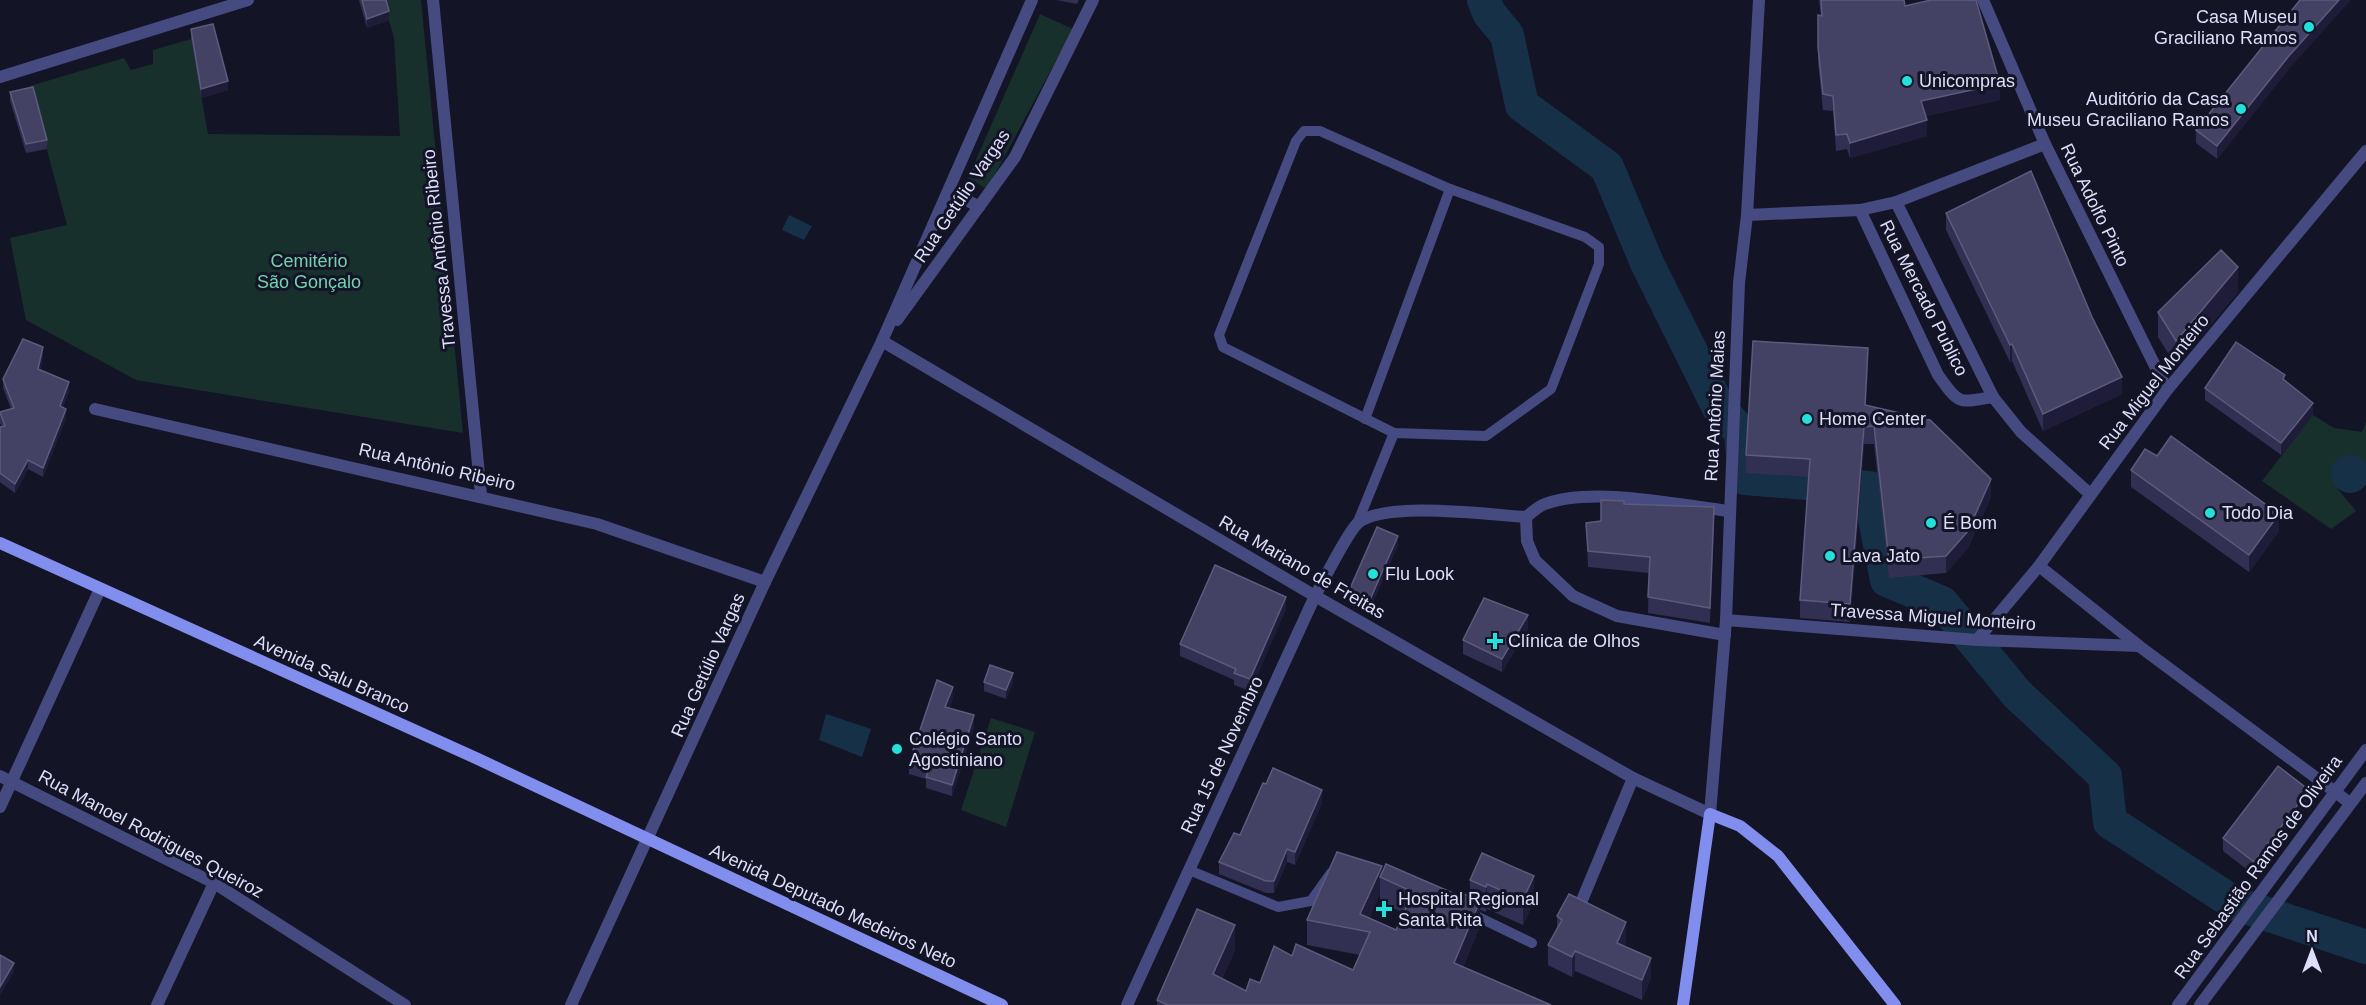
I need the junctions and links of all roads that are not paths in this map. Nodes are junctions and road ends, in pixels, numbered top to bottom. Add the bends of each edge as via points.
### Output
1 (248, 0) edge
2 (433, 0) edge
3 (1032, 0) edge
4 (1093, 0) edge
5 (1759, 0) edge
6 (1983, 0) edge
7 (0, 77) edge
8 (2045, 144) junction
9 (2366, 151) edge
10 (1450, 189) junction
11 (949, 190) junction
12 (1896, 202) junction
13 (980, 207) junction
14 (1860, 210) junction
15 (1747, 214) junction
16 (882, 341) junction
17 (2167, 390) junction
18 (1994, 397) junction
19 (95, 409) dead end
20 (1365, 419) junction
21 (1394, 433) junction
22 (2090, 494) junction
23 (481, 495) junction
24 (1729, 511) junction
25 (1526, 517) junction
26 (1357, 524) junction
27 (0, 543) edge
28 (2039, 566) junction
29 (765, 582) junction
30 (100, 589) junction
31 (1315, 596) junction
32 (1726, 620) junction
33 (1725, 636) junction
34 (1972, 640) junction
35 (2139, 646) junction
36 (2366, 750) edge
37 (1633, 778) junction
38 (6, 779) edge
39 (2366, 783) edge
40 (2336, 791) junction
41 (2350, 803) junction
42 (0, 807) edge
43 (1710, 814) junction
44 (649, 841) junction
45 (1338, 866) edge
46 (1189, 870) junction
47 (214, 883) junction
48 (1580, 905) edge
49 (1458, 907) edge
50 (1532, 943) dead end
51 (157, 1005) edge
52 (405, 1005) edge
53 (571, 1005) edge
54 (1002, 1005) edge
55 (1126, 1005) edge
56 (1683, 1005) edge
57 (1895, 1005) edge
58 (2178, 1005) edge
59 (2200, 1005) edge

1 - 7 street
2 - 23 street, Travessa Antônio Ribeiro
3 - 11 street, Rua Getúlio Vargas
4 - 13 street, Rua Getúlio Vargas via 1015,157
5 - 15 street, Rua Antônio Maias
6 - 8 street, Rua Adolfo Pinto
8 - 12 street
8 - 17 street, Rua Adolfo Pinto
9 - 17 street, Rua Miguel Monteiro
10 - 20 lane
10 - 20 lane via 1320,131 1304,131 1296,141 1220,335 1223,347
10 - 21 lane via 1585,237 1599,247 1599,264 1551,388 1486,436
11 - 13 street
11 - 16 street, Rua Getúlio Vargas
12 - 14 street
12 - 18 street, Rua Mercado Publico
13 - 16 street, Rua Getúlio Vargas
14 - 15 street
14 - 18 street, Rua Mercado Publico via 1905,309 1955,399 1965,402
15 - 24 street, Rua Antônio Maias via 1739,283
16 - 29 street, Rua Getúlio Vargas
16 - 31 street, Rua Mariano de Freitas
17 - 22 street, Rua Miguel Monteiro
18 - 22 street, Rua Mercado Publico via 2021,432
19 - 23 street, Rua Antônio Ribeiro
20 - 21 lane
21 - 26 lane
22 - 28 street, Rua Miguel Monteiro
23 - 29 street, Rua Antônio Ribeiro via 597,524
24 - 25 street via 1600,496 1568,497 1543,505
24 - 32 street, Rua Antônio Maias
25 - 26 street via 1410,510 1370,517
25 - 33 street via 1527,541 1535,560 1573,596 1617,616
26 - 31 street, Rua 15 de Novembro
27 - 30 main road, Avenida Salu Branco
28 - 34 street, Rua Miguel Monteiro
28 - 35 street
29 - 44 street, Rua Getúlio Vargas
30 - 38 street
30 - 44 main road, Avenida Salu Branco via 478,759
31 - 37 street, Rua Mariano de Freitas
31 - 46 street, Rua 15 de Novembro
32 - 33 street, Rua Antônio Maias
32 - 34 street, Travessa Miguel Monteiro
33 - 43 street, Rua Antônio Maias
34 - 35 street, Travessa Miguel Monteiro
35 - 40 street
36 - 40 street, Rua Sebastião Ramos de Oliveira
37 - 43 street, Rua Mariano de Freitas
37 - 48 street
38 - 42 street
38 - 47 street, Rua Manoel Rodrigues Queiroz
39 - 41 street, Rua Sebastião Ramos de Oliveira
40 - 41 street
40 - 58 street, Rua Sebastião Ramos de Oliveira
41 - 59 street, Rua Sebastião Ramos de Oliveira
43 - 56 main road
43 - 57 main road via 1740,826 1778,856
44 - 53 street, Rua Getúlio Vargas
44 - 54 main road, Avenida Deputado Medeiros Neto
45 - 46 lane via 1311,901 1278,907
46 - 55 street, Rua 15 de Novembro
47 - 51 street
47 - 52 street, Rua Manoel Rodrigues Queiroz
49 - 50 lane

